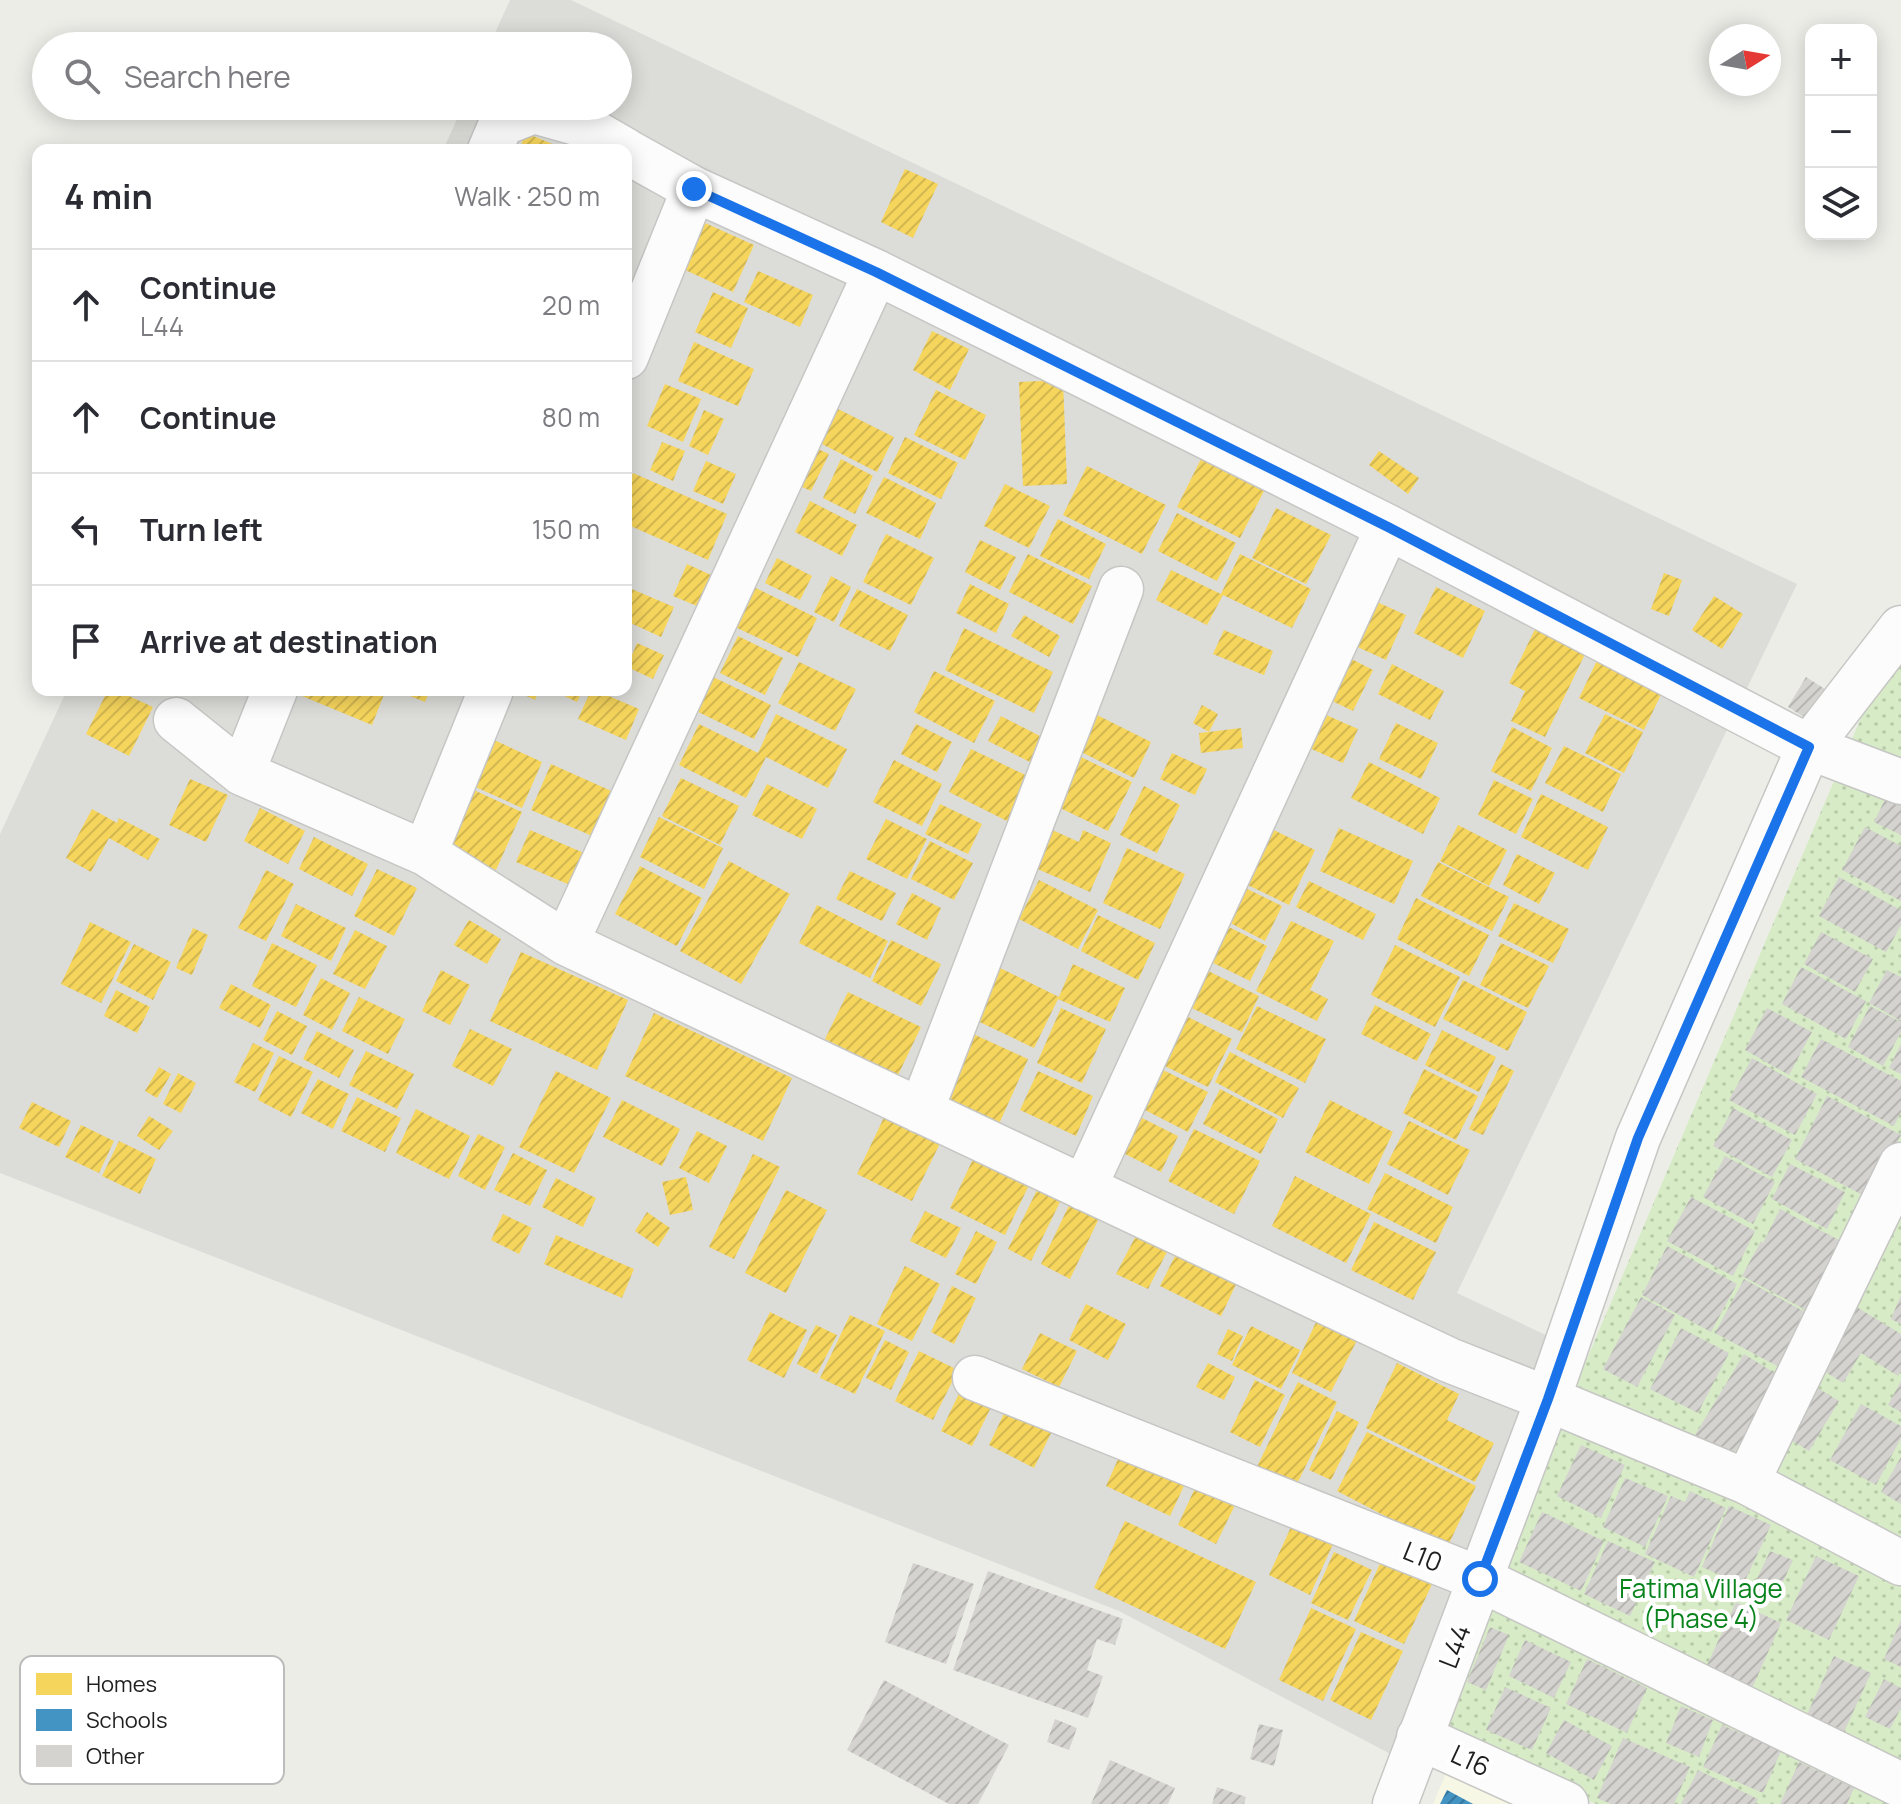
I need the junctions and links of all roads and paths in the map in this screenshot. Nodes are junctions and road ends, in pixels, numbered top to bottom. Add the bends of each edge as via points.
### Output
1 (511, 120) edge
2 (566, 120) edge
3 (493, 144) edge
4 (615, 144) edge
5 (632, 154) edge
6 (694, 189) junction
7 (876, 272) junction
8 (632, 342) edge
9 (1388, 527) junction
10 (1121, 589) dead end
11 (1901, 628) edge
12 (273, 696) edge
13 (489, 696) edge
14 (176, 720) dead end
15 (1809, 747) junction
16 (242, 773) junction
17 (1901, 782) edge
18 (425, 853) junction
19 (566, 943) junction
20 (921, 1111) junction
21 (1901, 1165) edge
22 (1084, 1188) junction
23 (975, 1378) dead end
24 (1548, 1399) junction
25 (1747, 1482) junction
26 (1901, 1563) edge
27 (1480, 1579) junction
28 (1419, 1737) junction
29 (1901, 1785) edge
30 (1395, 1804) edge
31 (1566, 1804) edge

1 - 3 street via 501,124
2 - 4 street
5 - 6 street
6 - 7 street
6 - 8 street
7 - 9 street
7 - 19 street
9 - 15 street
9 - 22 street
10 - 20 street
11 - 15 street, L44
12 - 16 street
13 - 18 street
14 - 16 street
15 - 17 street
15 - 24 street, L44 via 1638,1138
16 - 18 street
18 - 19 street
19 - 20 street
20 - 22 street
21 - 25 street
22 - 24 street via 1449,1360
23 - 27 street, L10
24 - 25 street
24 - 27 street, L44
25 - 26 street
27 - 28 street, L44
27 - 29 street, L10
28 - 30 street, L44
28 - 31 street, L16

